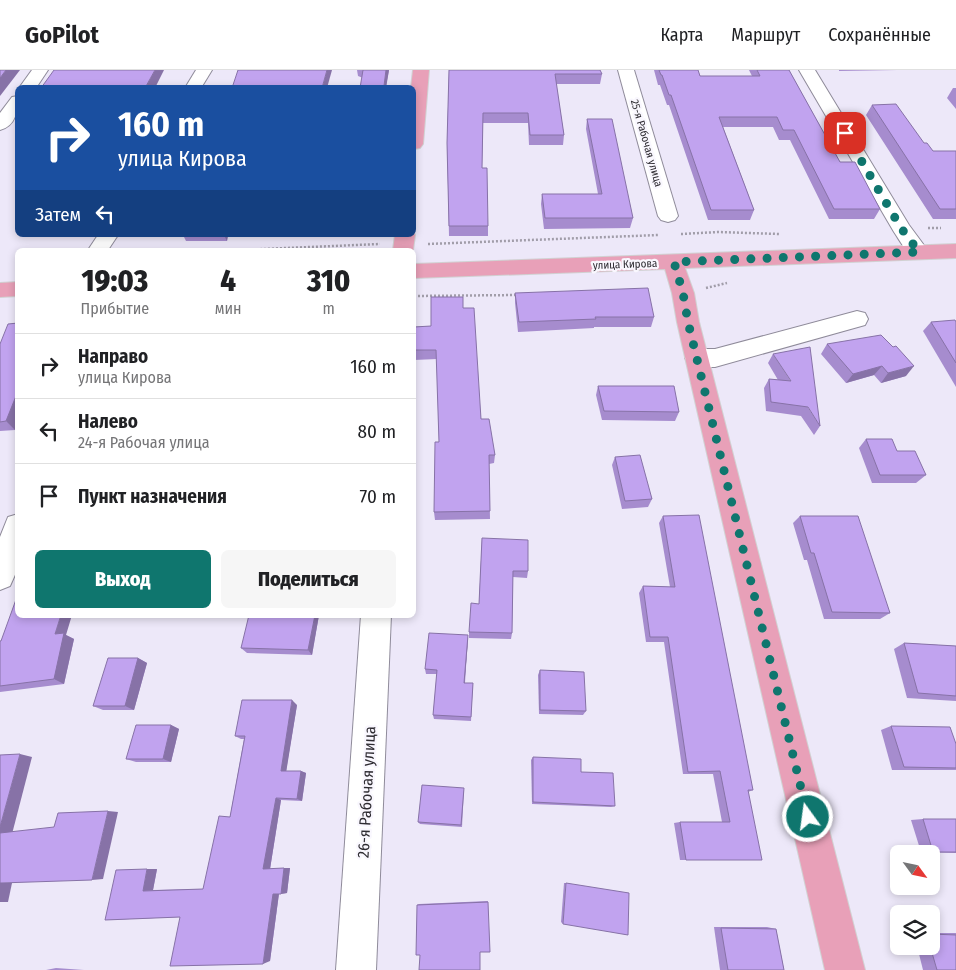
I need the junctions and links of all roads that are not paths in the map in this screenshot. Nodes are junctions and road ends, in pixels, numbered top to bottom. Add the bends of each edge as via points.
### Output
1 (40, 70) edge
2 (204, 70) edge
3 (421, 70) edge
4 (626, 70) edge
5 (807, 70) edge
6 (29, 85) edge
7 (195, 85) edge
8 (15, 105) edge
9 (416, 123) edge
10 (0, 125) edge
11 (668, 216) dead end
12 (107, 237) edge
13 (99, 248) edge
14 (673, 248) junction
15 (956, 251) edge
16 (919, 252) junction
17 (416, 271) edge
18 (15, 289) edge
19 (0, 290) edge
20 (857, 319) dead end
21 (697, 358) junction
22 (15, 534) edge
23 (0, 577) edge
24 (376, 618) edge
25 (356, 970) edge
26 (845, 970) edge

1 - 6 street
2 - 7 street
3 - 9 main road
4 - 11 street, 25-я Рабочая улица
5 - 16 street via 901,228
8 - 10 street
12 - 13 street
14 - 16 main road, улица Кирова
14 - 17 main road, улица Кирова
14 - 21 main road
15 - 16 main road, улица Кирова
18 - 19 main road
20 - 21 street via 715,358
21 - 26 main road
22 - 23 street
24 - 25 street, 26-я Рабочая улица

